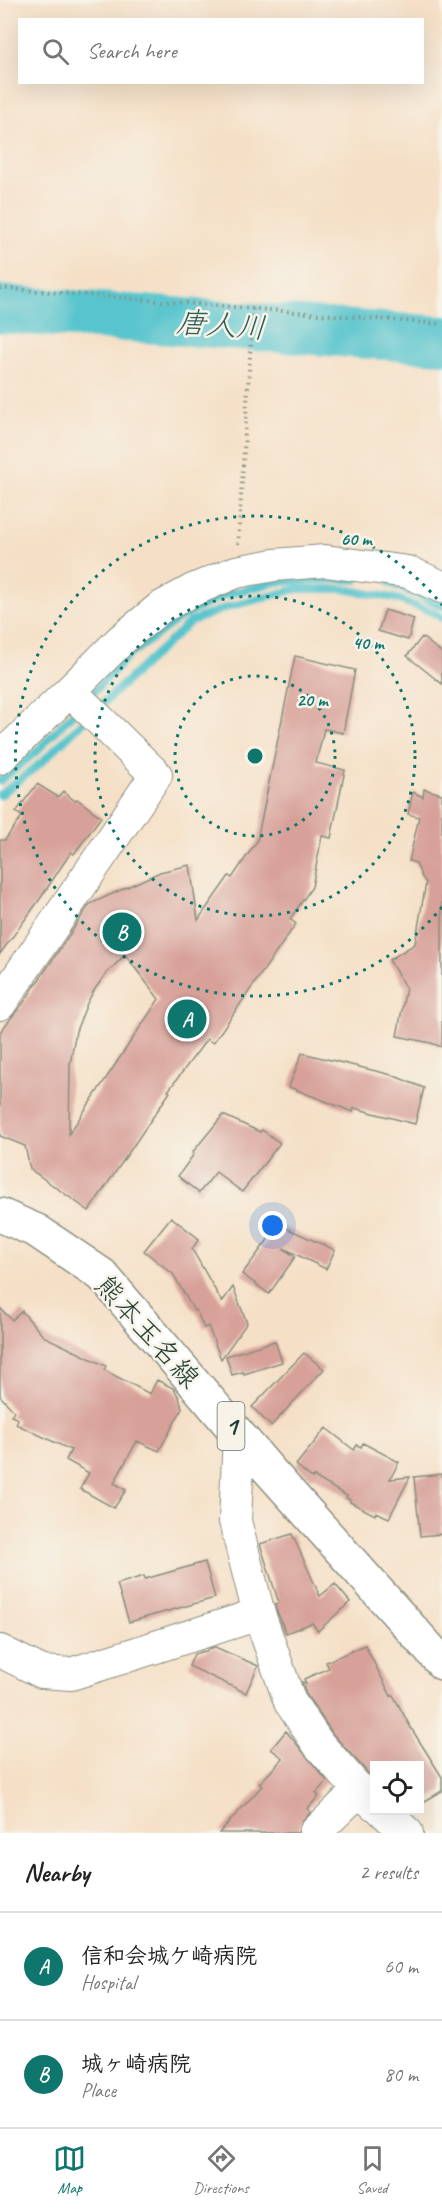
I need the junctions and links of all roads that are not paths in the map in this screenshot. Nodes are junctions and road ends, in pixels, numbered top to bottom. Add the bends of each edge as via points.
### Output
1 (442, 587) edge
2 (70, 691) junction
3 (0, 758) edge
4 (0, 1004) edge
5 (0, 1215) edge
6 (239, 1435) junction
7 (259, 1614) junction
8 (0, 1651) edge
9 (442, 1663) edge
10 (367, 1797) edge
11 (387, 1815) edge
12 (315, 1833) edge
13 (407, 1833) edge

1 - 2 street via 408,572 325,561 236,572 160,608
2 - 3 street
2 - 4 street via 156,775
5 - 6 main road, 熊本玉名線 / 1 via 38,1232 102,1275
6 - 7 street via 235,1521
6 - 9 main road, 熊本玉名線 / 1
7 - 8 street via 72,1674 42,1672
7 - 10 street via 290,1702 319,1745
10 - 12 street
11 - 13 street

